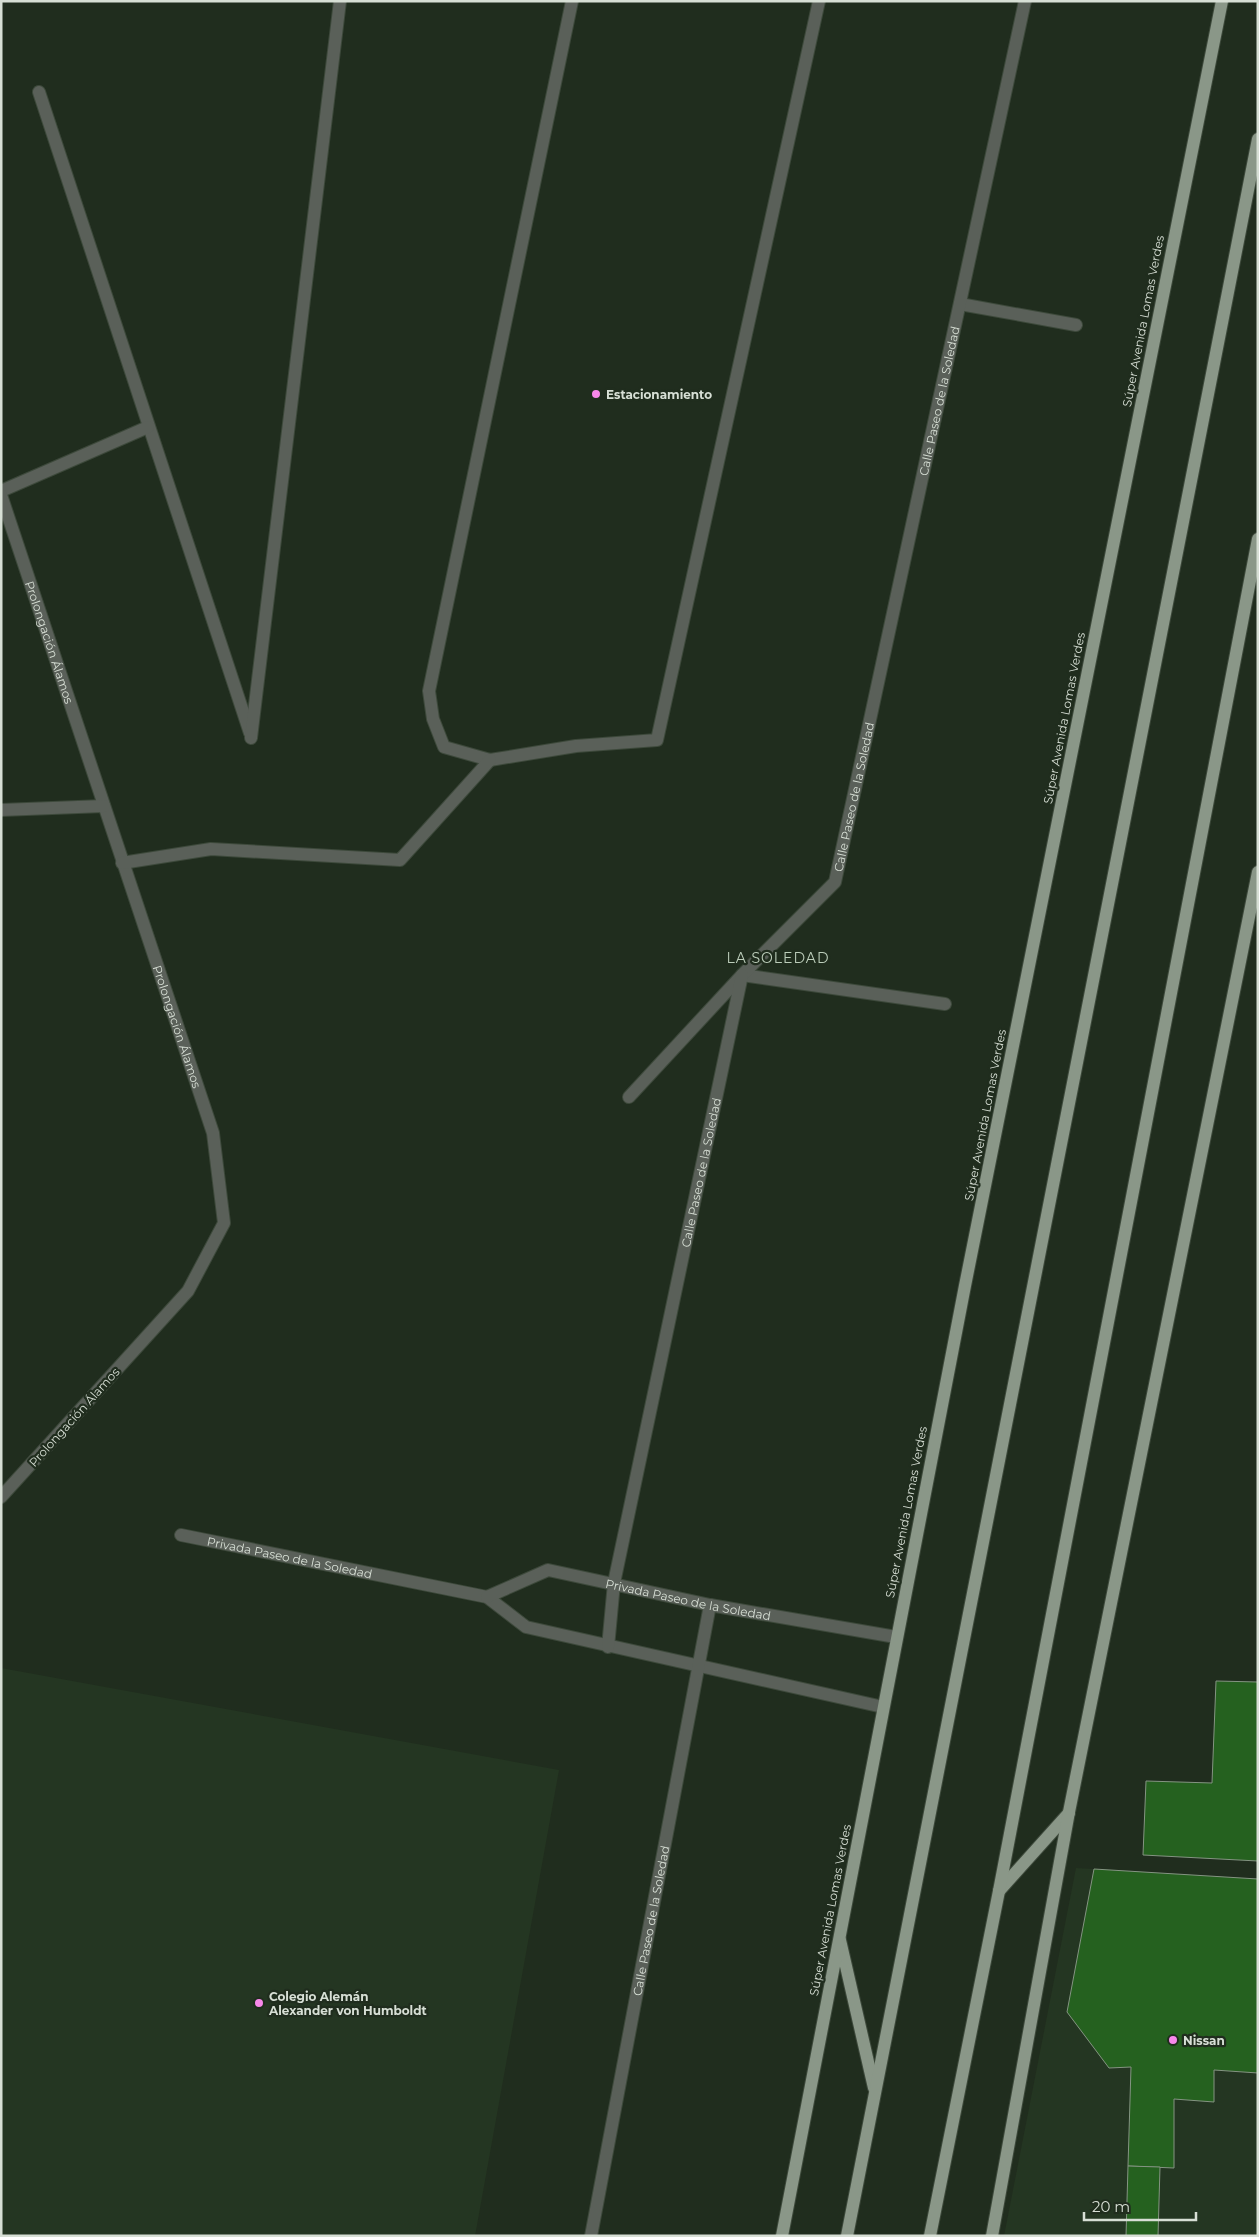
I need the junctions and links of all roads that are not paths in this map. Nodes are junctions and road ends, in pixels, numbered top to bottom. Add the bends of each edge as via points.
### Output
1 (340, 1) edge
2 (572, 1) edge
3 (819, 1) edge
4 (1024, 1) edge
5 (1222, 1) edge
6 (39, 92) dead end
7 (1258, 139) edge
8 (960, 304) junction
9 (1076, 325) dead end
10 (148, 427) junction
11 (1, 491) edge
12 (1, 495) edge
13 (1258, 539) edge
14 (490, 760) junction
15 (104, 806) junction
16 (1, 810) edge
17 (122, 863) junction
18 (1258, 872) edge
19 (1255, 896) edge
20 (742, 975) junction
21 (945, 1004) dead end
22 (629, 1097) dead end
23 (1, 1497) edge
24 (181, 1535) dead end
25 (614, 1583) junction
26 (487, 1597) junction
27 (710, 1605) junction
28 (896, 1638) junction
29 (608, 1646) junction
30 (697, 1667) junction
31 (883, 1707) junction
32 (1069, 1812) junction
33 (999, 1891) junction
34 (839, 1935) junction
35 (875, 2092) junction
36 (591, 2236) edge
37 (782, 2236) edge
38 (847, 2236) edge
39 (930, 2236) edge
40 (992, 2236) edge

1 - 10 street via 251,738
2 - 14 street via 429,691 433,719 444,747
3 - 14 street via 657,740 576,746
4 - 8 street, Calle Paseo de la Soledad
5 - 28 main road, Súper Avenida Lomas Verdes
6 - 10 street
7 - 35 main road
8 - 9 street
8 - 20 street, Calle Paseo de la Soledad via 835,882
10 - 11 street
12 - 15 street, Prolongación Álamos
13 - 33 main road
14 - 17 street via 400,860 211,849
15 - 16 street
15 - 17 street, Prolongación Álamos
17 - 23 street, Prolongación Álamos via 212,1133 224,1223 188,1291
18 - 19 main road
19 - 32 main road
20 - 21 street
20 - 22 street
20 - 25 street, Calle Paseo de la Soledad
24 - 26 street, Privada Paseo de la Soledad
25 - 26 street, Privada Paseo de la Soledad via 548,1570
25 - 27 street, Privada Paseo de la Soledad
25 - 29 street, Calle Paseo de la Soledad
26 - 29 street, Privada Paseo de la Soledad via 526,1627
27 - 28 street, Privada Paseo de la Soledad
27 - 30 street, Calle Paseo de la Soledad
28 - 31 main road, Súper Avenida Lomas Verdes
29 - 30 street, Privada Paseo de la Soledad
30 - 31 street, Privada Paseo de la Soledad
30 - 36 street, Calle Paseo de la Soledad
31 - 34 main road, Súper Avenida Lomas Verdes
32 - 33 main road
32 - 40 main road
33 - 39 main road
34 - 35 main road
34 - 37 main road, Súper Avenida Lomas Verdes
35 - 38 main road

